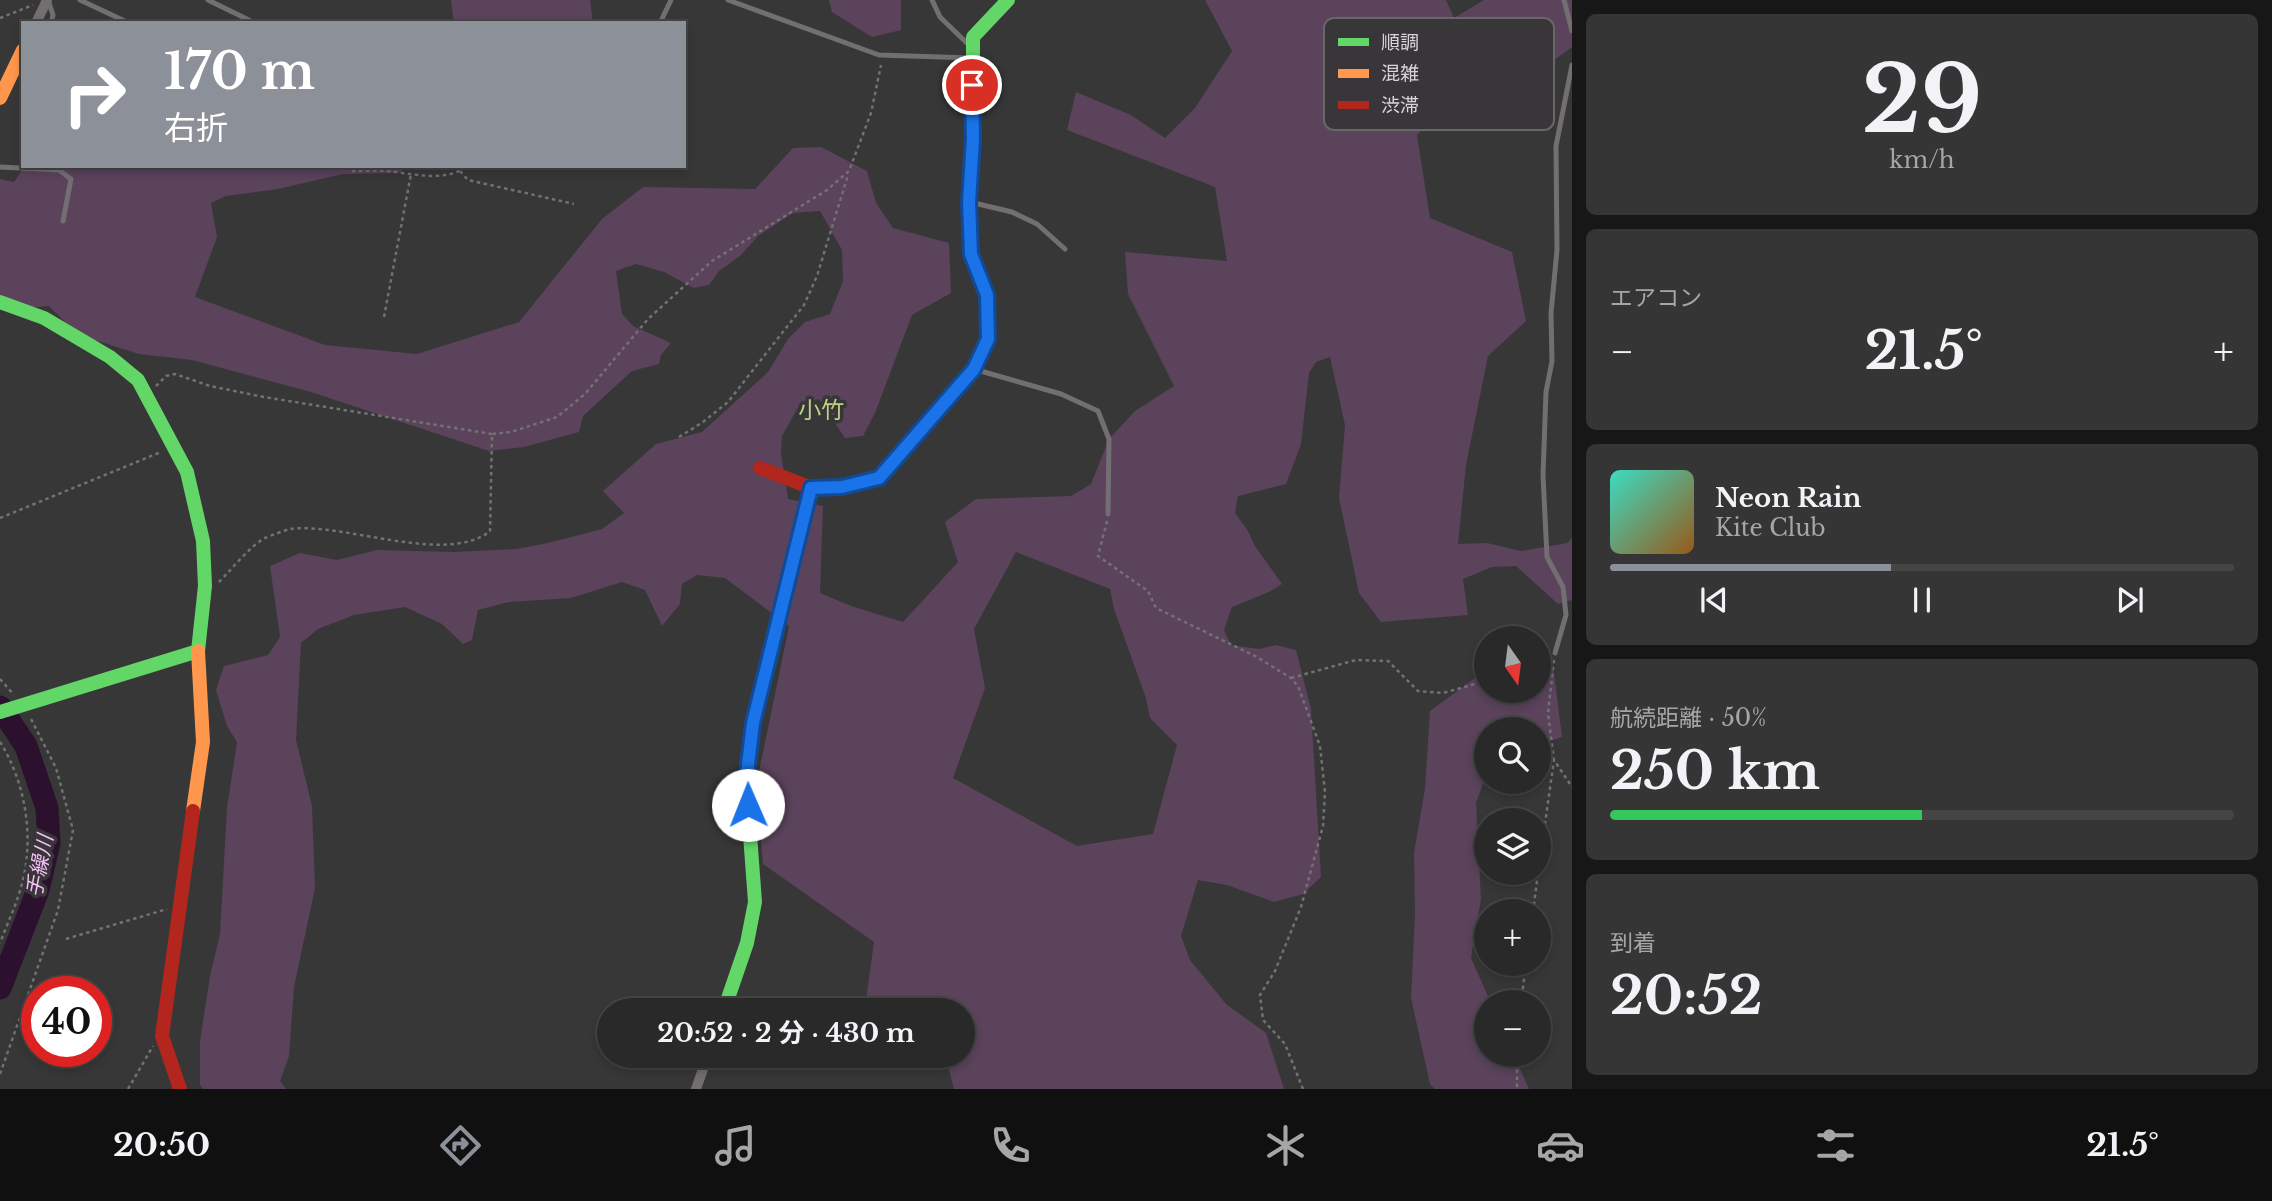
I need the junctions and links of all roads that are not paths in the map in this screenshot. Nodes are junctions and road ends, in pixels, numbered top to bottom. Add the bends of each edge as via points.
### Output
1 (47, 0) edge
2 (80, 0) edge
3 (208, 0) edge
4 (671, 0) edge
5 (728, 0) edge
6 (932, 0) edge
7 (1009, 0) edge
8 (1564, 0) edge
9 (37, 21) edge
10 (52, 21) edge
11 (125, 21) edge
12 (251, 21) edge
13 (661, 21) edge
14 (1572, 31) edge
15 (972, 53) junction
16 (21, 54) edge
17 (1572, 65) edge
18 (0, 97) edge
19 (0, 167) edge
20 (969, 202) junction
21 (63, 221) dead end
22 (1065, 249) dead end
23 (0, 302) edge
24 (974, 369) junction
25 (760, 468) dead end
26 (811, 488) junction
27 (1108, 514) road end
28 (1569, 614) edge
29 (198, 651) junction
30 (1555, 653) road end
31 (0, 712) edge
32 (728, 998) edge
33 (703, 1068) edge
34 (180, 1089) edge
35 (696, 1089) edge

1 - 9 street
1 - 10 lane via 54,15
2 - 11 lane
3 - 12 lane
4 - 13 lane
5 - 15 lane via 883,55
6 - 15 lane via 940,17
7 - 15 street via 973,37
8 - 14 lane
15 - 20 street
16 - 18 street
17 - 28 lane via 1556,146 1557,250 1543,475 1547,557 1563,587
19 - 21 lane via 59,170 71,179
20 - 22 lane via 1013,212 1037,224
20 - 24 street via 971,254 987,295 988,339
23 - 29 street via 44,318 110,357 138,380 187,472 203,541 204,597
24 - 26 street via 879,478 842,487
24 - 27 lane via 1061,394 1098,411 1109,439
25 - 26 street
26 - 32 street via 753,723 746,781 755,902
28 - 30 lane
29 - 31 street
29 - 34 street via 203,742 162,1036
33 - 35 street

